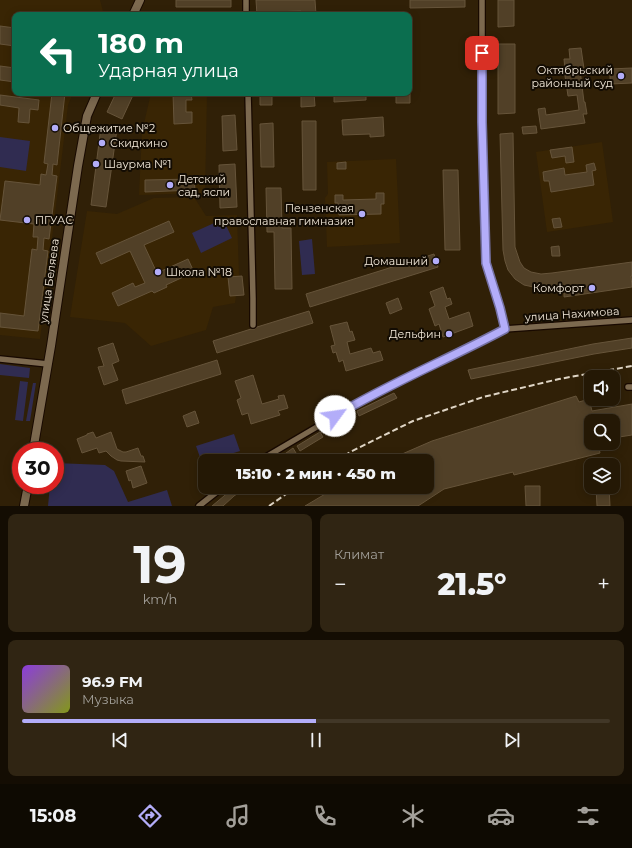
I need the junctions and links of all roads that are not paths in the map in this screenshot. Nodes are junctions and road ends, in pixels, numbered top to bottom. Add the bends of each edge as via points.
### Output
1 (140, 0) edge
2 (246, 0) edge
3 (482, 0) edge
4 (134, 12) edge
5 (246, 12) edge
6 (97, 96) edge
7 (248, 96) edge
8 (632, 320) edge
9 (253, 325) dead end
10 (505, 329) junction
11 (0, 359) edge
12 (48, 364) junction
13 (35, 442) edge
14 (272, 454) edge
15 (26, 494) edge
16 (214, 494) edge
17 (24, 506) edge
18 (199, 506) edge

1 - 4 main road
2 - 5 street
3 - 10 street via 486,263
6 - 12 main road, улица Беляева via 87,116
7 - 9 street
8 - 10 street, улица Нахимова
10 - 14 street, улица Нахимова via 361,401
11 - 12 street
12 - 13 main road, улица Беляева
15 - 17 main road
16 - 18 street

